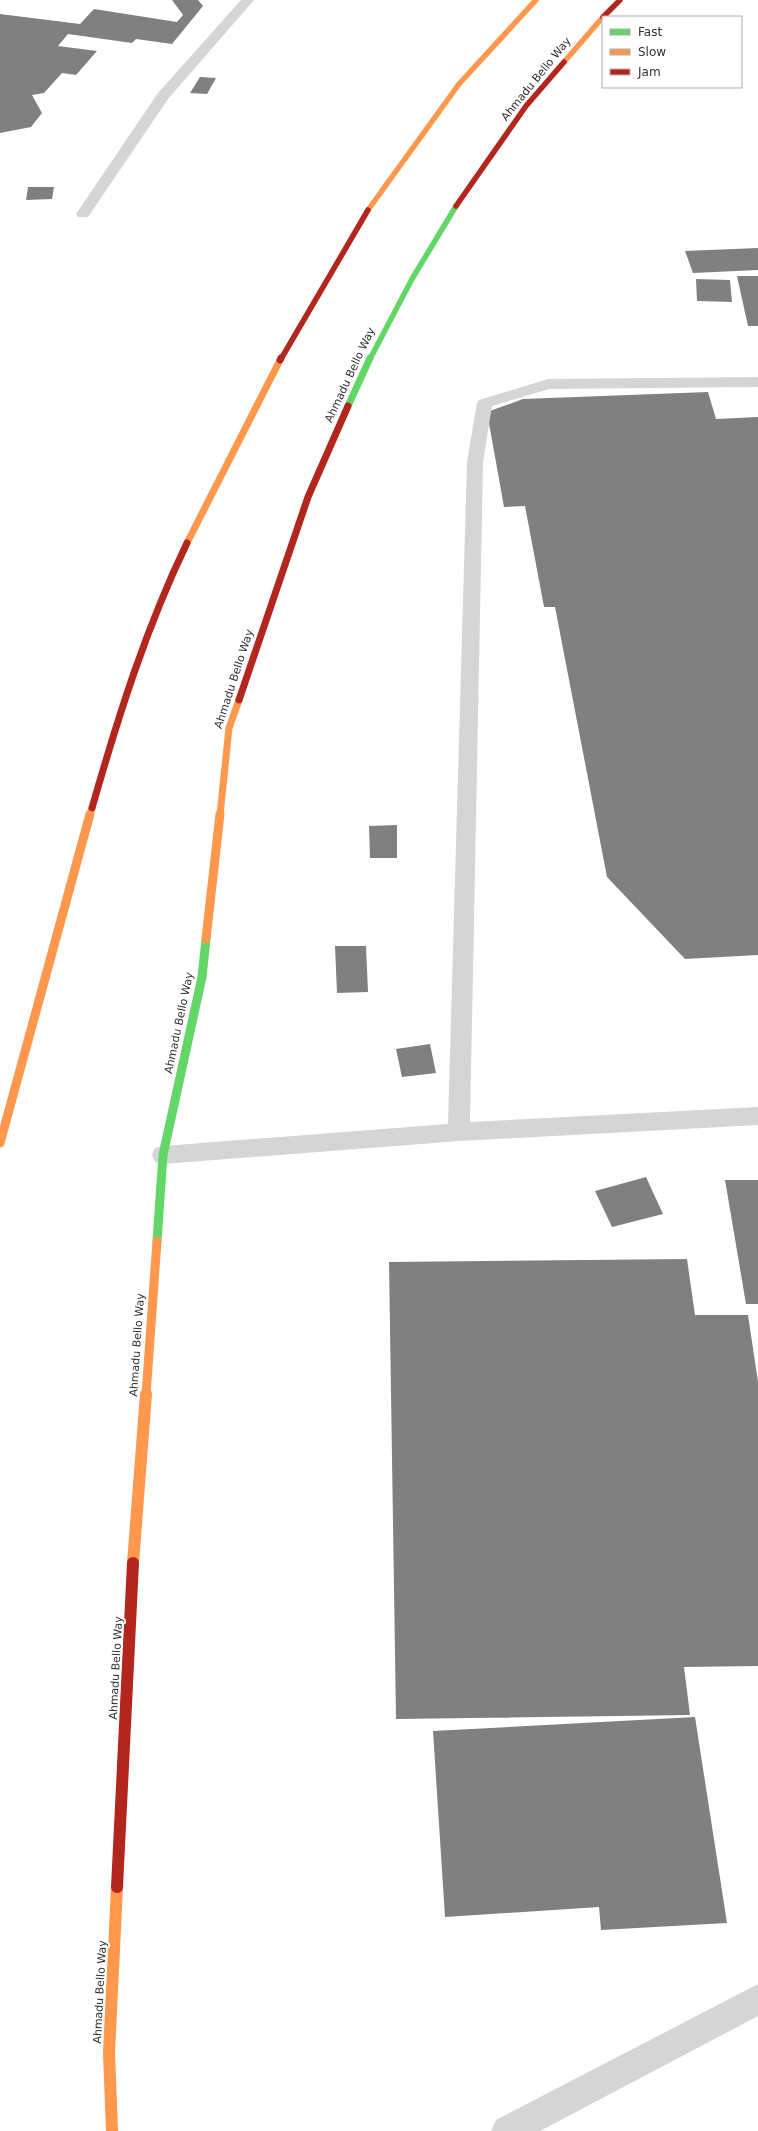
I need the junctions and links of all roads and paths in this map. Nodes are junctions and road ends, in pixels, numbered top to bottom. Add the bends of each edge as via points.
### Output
1 (248, 0) edge
2 (536, 0) edge
3 (620, 0) edge
4 (604, 16) edge
5 (602, 18) edge
6 (83, 214) dead end
7 (758, 382) edge
8 (758, 1116) edge
9 (459, 1132) junction
10 (0, 1142) edge
11 (163, 1155) junction
12 (758, 1999) edge
13 (112, 2131) edge
14 (507, 2131) edge

1 - 6 street via 164,96
2 - 10 main road via 458,84 359,222 287,345 165,588 115,726
3 - 4 main road, Ahmadu Bello Way
5 - 11 main road, Ahmadu Bello Way via 526,106 471,183 420,264 365,366 308,497 229,728 202,977
7 - 9 street via 548,384 485,403 475,462
8 - 9 street
9 - 11 street
11 - 13 main road, Ahmadu Bello Way via 134,1546 109,2053
12 - 14 street

